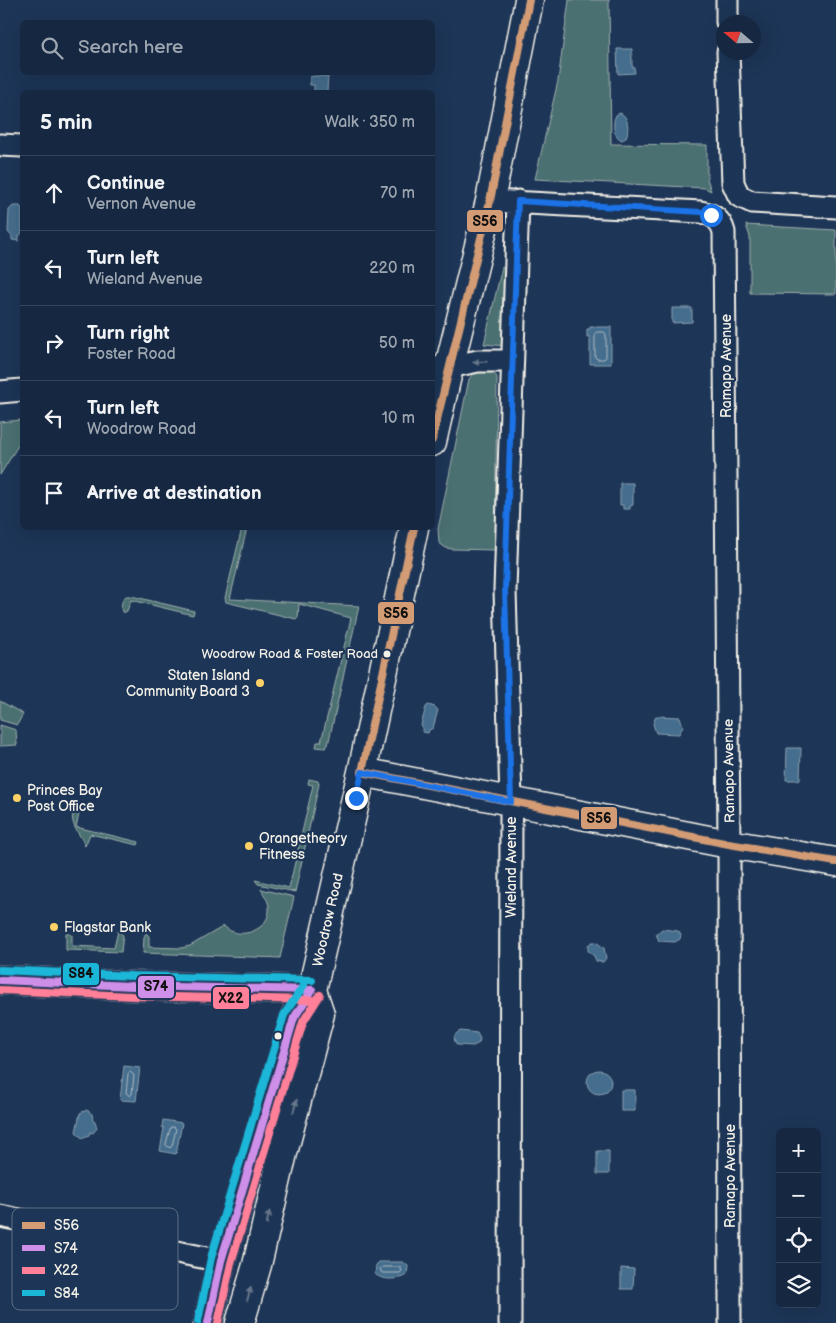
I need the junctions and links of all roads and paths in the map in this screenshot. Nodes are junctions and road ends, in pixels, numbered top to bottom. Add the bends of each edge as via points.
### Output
1 (529, 0) edge
2 (727, 0) edge
3 (727, 15) edge
4 (728, 60) edge
5 (0, 145) edge
6 (20, 146) edge
7 (490, 200) junction
8 (518, 201) junction
9 (836, 207) edge
10 (512, 361) junction
11 (441, 367) edge
12 (20, 390) edge
13 (0, 392) edge
14 (435, 417) edge
15 (414, 530) edge
16 (362, 772) junction
17 (511, 802) junction
18 (730, 844) junction
19 (836, 862) edge
20 (0, 980) edge
21 (312, 990) junction
22 (178, 1252) edge
23 (221, 1261) junction
24 (257, 1265) junction
25 (208, 1323) edge
26 (240, 1323) edge
27 (510, 1323) edge
28 (730, 1323) edge

1 - 7 street
2 - 3 street
4 - 9 street via 733,183 739,196 752,202
5 - 6 street
7 - 8 street
7 - 11 street
8 - 10 street, Wieland Avenue
8 - 18 street, Ramapo Avenue via 701,212 719,220 724,232
10 -> 11 street via 478,361
10 - 17 street, Wieland Avenue via 505,590
11 - 14 street
12 - 13 street
15 - 16 street, Woodrow Road
16 - 17 street
16 - 21 street, Woodrow Road
17 - 18 street
17 - 27 street, Wieland Avenue
18 - 19 street
18 - 28 street, Ramapo Avenue
20 - 21 street
21 - 23 street, Woodrow Road via 294,1018
24 -> 21 street via 282,1153 320,1014
22 - 23 street
23 - 24 street
23 - 25 street, Woodrow Road
26 -> 24 street

